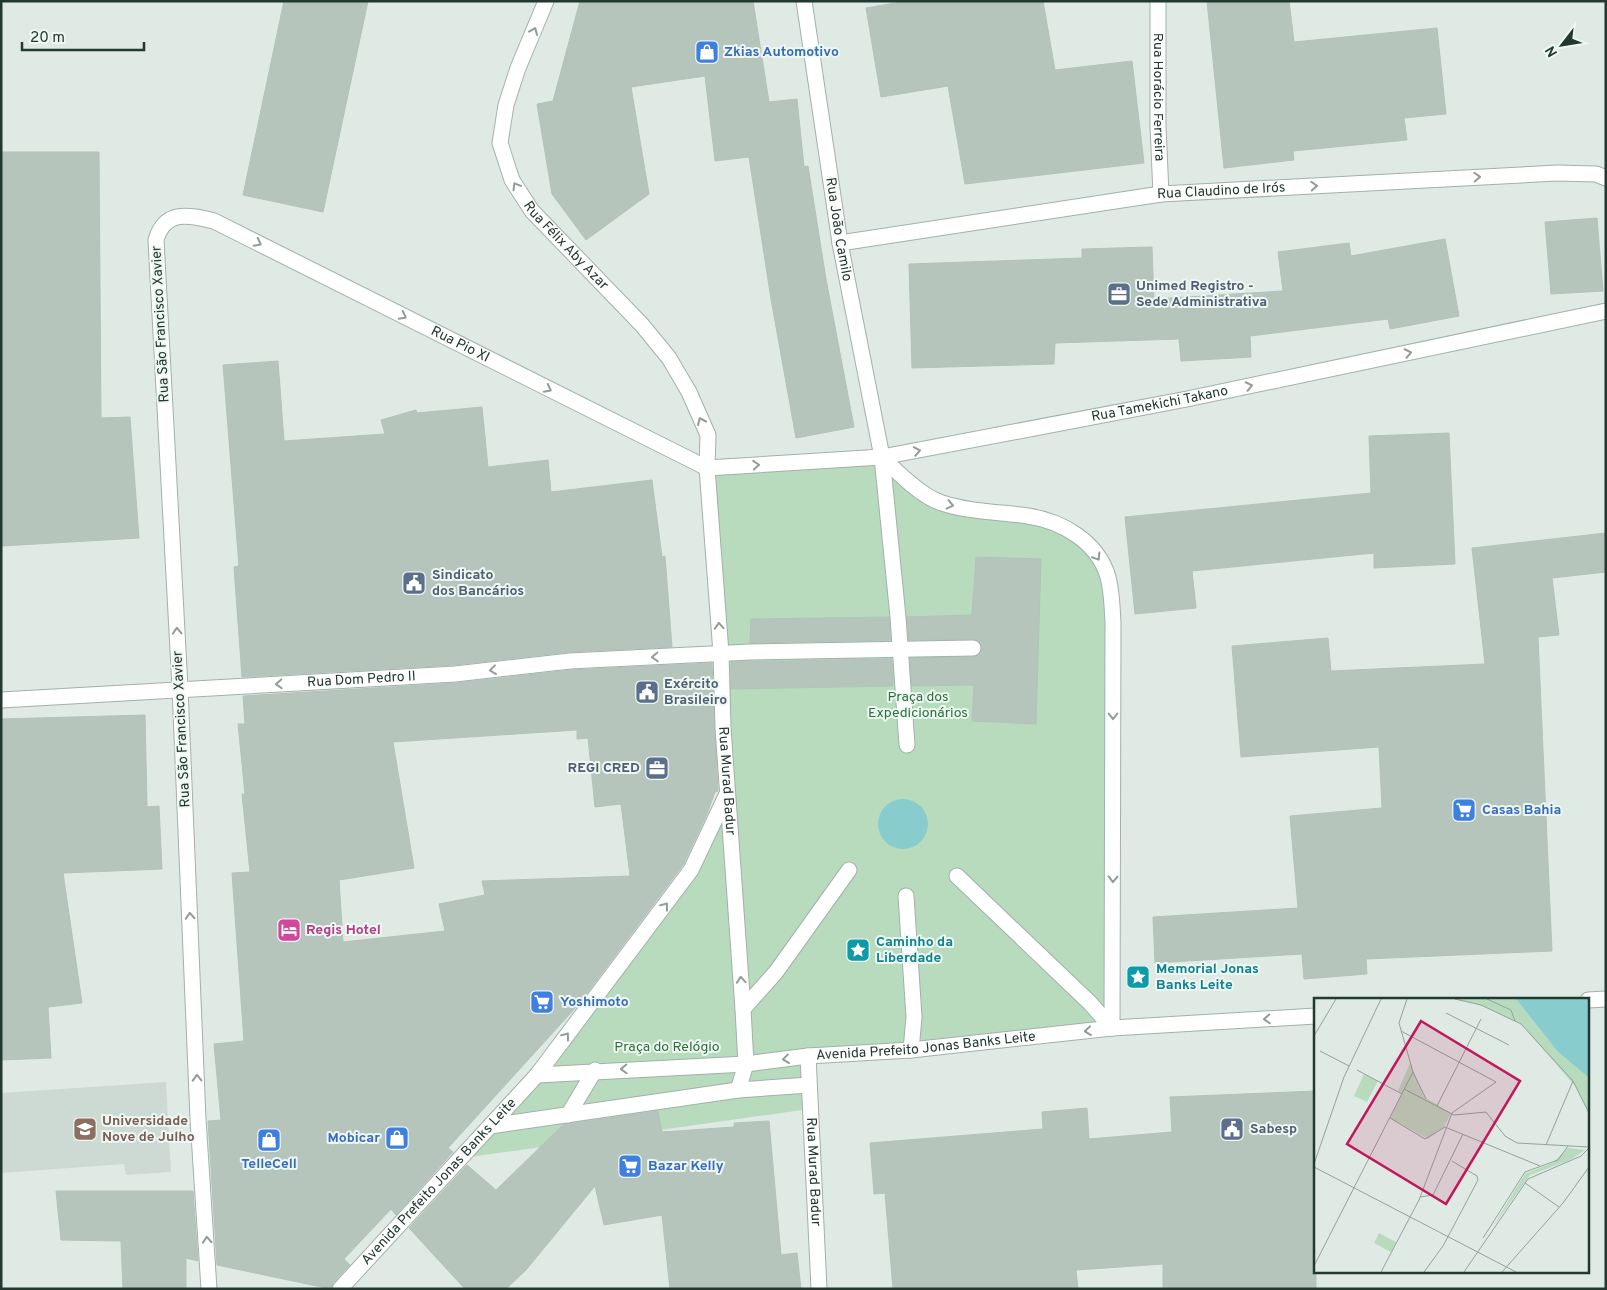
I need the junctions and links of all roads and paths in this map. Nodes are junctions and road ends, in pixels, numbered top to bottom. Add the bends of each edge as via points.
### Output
1 (546, 1) edge
2 (804, 1) edge
3 (1158, 1) edge
4 (1606, 178) edge
5 (1161, 194) junction
6 (214, 221) joint
7 (840, 243) junction
8 (1606, 311) edge
9 (882, 457) junction
10 (707, 468) junction
11 (973, 648) dead end
12 (900, 649) junction
13 (721, 653) junction
14 (180, 688) junction
15 (1, 700) edge
16 (907, 745) dead end
17 (727, 793) junction
18 (849, 870) dead end
19 (957, 876) dead end
20 (906, 896) dead end
21 (1606, 999) edge
22 (1590, 1000) edge
23 (743, 1009) junction
24 (1314, 1016) edge
25 (1112, 1028) junction
26 (911, 1050) junction
27 (808, 1056) junction
28 (746, 1064) junction
29 (595, 1070) junction
30 (537, 1074) junction
31 (809, 1085) junction
32 (738, 1090) junction
33 (568, 1115) junction
34 (490, 1126) junction
35 (209, 1289) edge
36 (340, 1289) edge
37 (819, 1289) edge

10 -> 1 street, Rua Félix Aby Azar via 708,435 669,358 642,325 532,211 512,180 500,143 506,105
2 - 7 street, Rua João Camilo
3 - 5 street, Rua Horácio Ferreira
5 -> 4 street, Rua Claudino de Irós via 1557,173 1596,174
5 - 7 street, Rua Claudino de Irós
6 -> 10 street, Rua Pio XI
14 -> 6 street, Rua São Francisco Xavier via 156,240 160,227 172,218 191,215
7 - 9 street, Rua João Camilo
9 -> 8 street, Rua Tamekichi Takano via 1188,399
10 -> 9 street, Rua Tamekichi Takano
9 - 12 street, Rua João Camilo
9 -> 25 street via 901,476 940,502 1030,516 1063,526 1095,553 1107,575 1113,622
13 -> 10 street, Rua Murad Badur
11 - 12 street, Rua Dom Pedro II
12 - 13 street, Rua Dom Pedro II
12 - 16 street, Rua João Camilo
13 -> 14 street, Rua Dom Pedro II via 570,661 446,675
13 - 17 street, Rua Murad Badur
14 - 15 street, Rua Dom Pedro II
35 -> 14 street, Rua São Francisco Xavier via 198,1119
23 -> 17 street, Rua Murad Badur
30 -> 17 street, Avenida Prefeito Jonas Banks Leite via 691,870
18 - 23 street via 776,972
19 - 25 street
20 - 26 street via 914,1017
21 - 22 street
23 - 28 street, Rua Murad Badur
24 -> 25 street, Avenida Prefeito Jonas Banks Leite
25 -> 26 street, Avenida Prefeito Jonas Banks Leite
26 - 27 street, Avenida Prefeito Jonas Banks Leite
27 -> 28 street, Avenida Prefeito Jonas Banks Leite
27 - 31 street, Rua Murad Badur
28 -> 29 street, Avenida Prefeito Jonas Banks Leite
28 - 32 street
29 - 30 street, Avenida Prefeito Jonas Banks Leite
29 - 33 street
30 - 34 street, Avenida Prefeito Jonas Banks Leite
31 - 32 street
31 - 37 street, Rua Murad Badur
32 - 33 street
33 - 34 street
34 - 36 street, Avenida Prefeito Jonas Banks Leite

